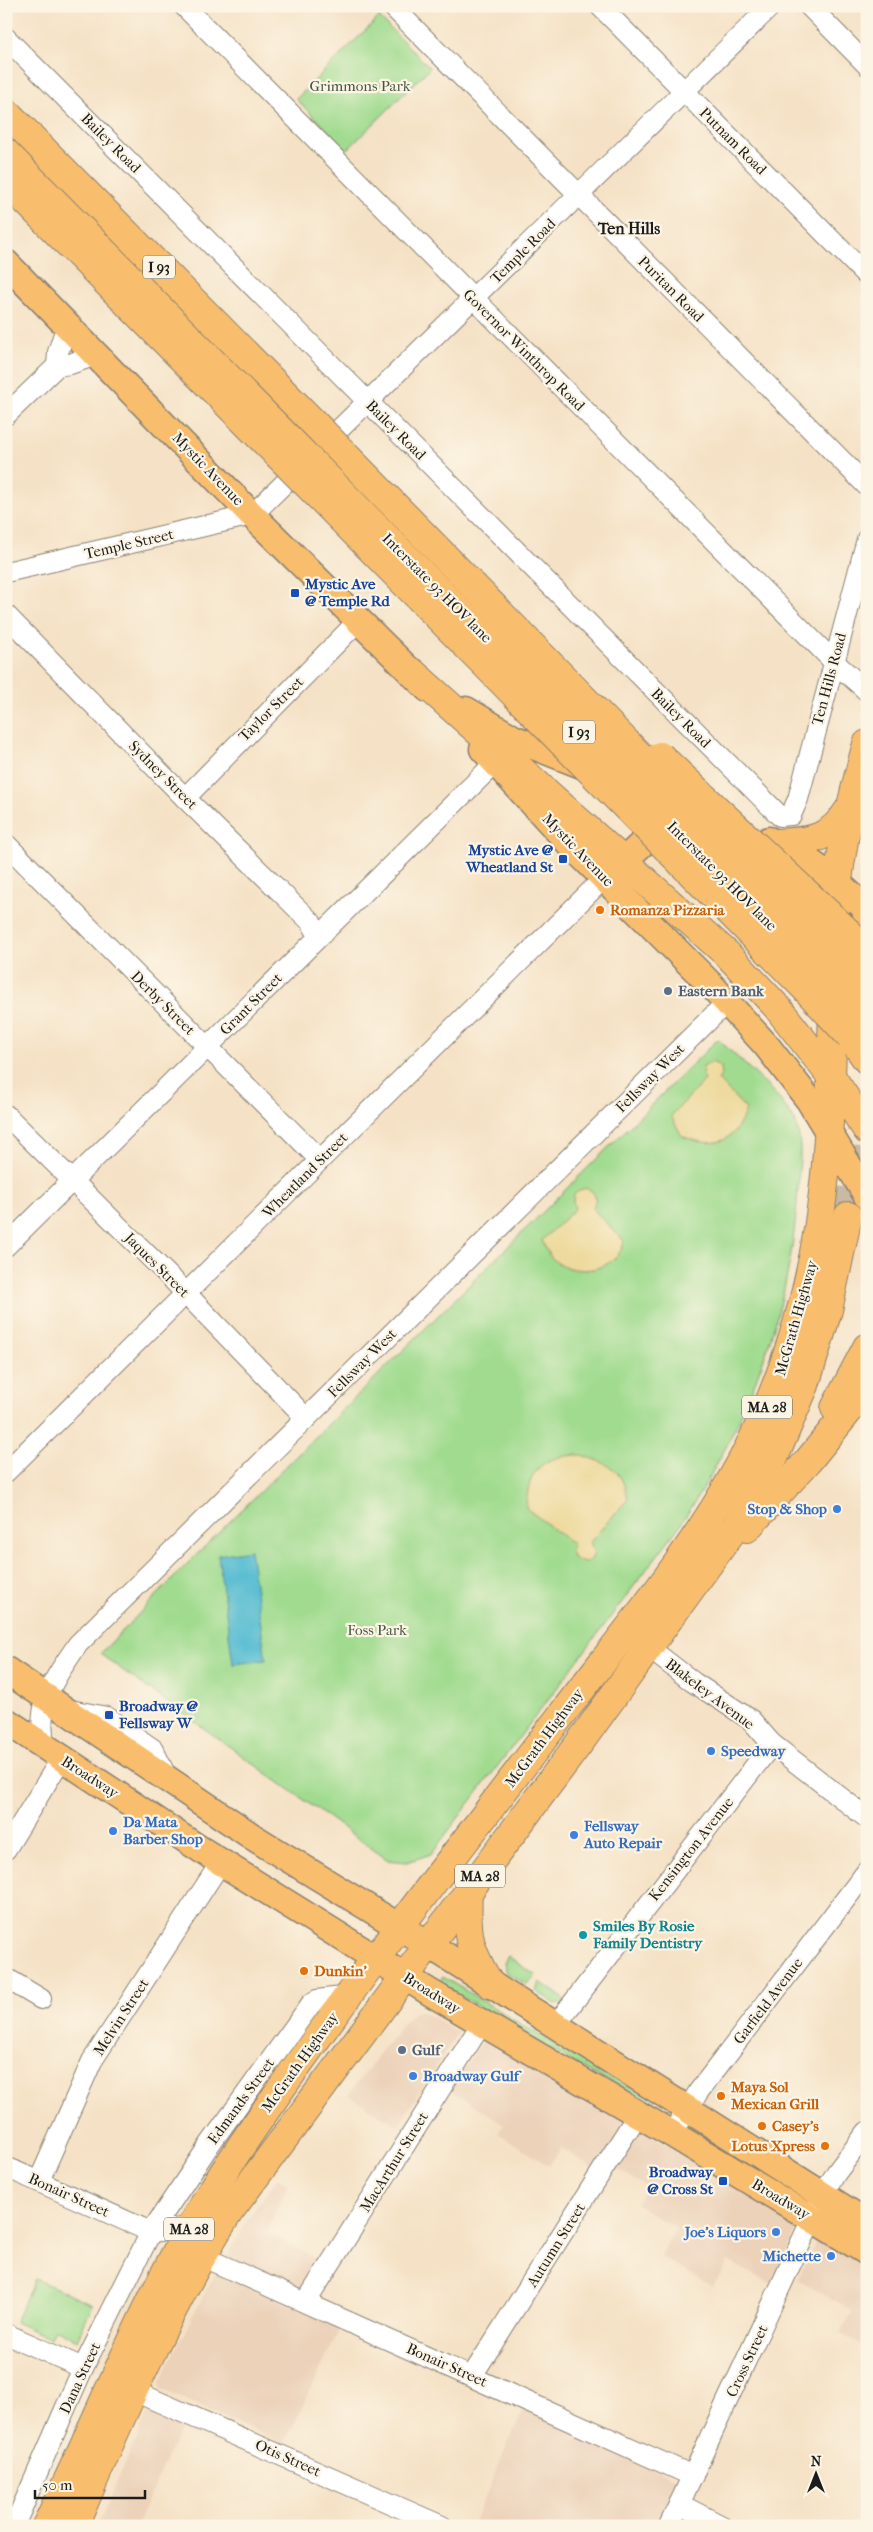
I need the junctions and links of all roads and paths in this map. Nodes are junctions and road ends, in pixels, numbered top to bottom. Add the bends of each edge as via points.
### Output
1 (184, 6) edge
2 (392, 6) edge
3 (600, 6) edge
4 (771, 6) edge
5 (809, 6) edge
6 (6, 38) edge
7 (867, 65) edge
8 (684, 92) junction
9 (6, 112) edge
10 (6, 153) edge
11 (6, 181) edge
12 (579, 196) junction
13 (6, 263) edge
14 (867, 276) edge
15 (474, 300) junction
16 (67, 325) junction
17 (96, 354) junction
18 (57, 366) junction
19 (369, 402) junction
20 (6, 415) edge
21 (284, 448) junction
22 (867, 486) edge
23 (252, 515) junction
24 (867, 539) edge
25 (6, 572) edge
26 (6, 615) edge
27 (358, 621) junction
28 (834, 662) junction
29 (412, 672) junction
30 (867, 691) edge
31 (582, 697) junction
32 (867, 744) edge
33 (496, 763) junction
34 (185, 798) junction
35 (850, 808) junction
36 (788, 816) joint
37 (723, 821) junction
38 (778, 843) junction
39 (6, 844) edge
40 (614, 869) junction
41 (837, 881) junction
42 (867, 910) edge
43 (867, 928) edge
44 (319, 936) junction
45 (867, 950) edge
46 (867, 988) edge
47 (727, 1002) junction
48 (861, 1038) edge
49 (207, 1047) junction
50 (867, 1060) edge
51 (831, 1076) junction
52 (6, 1115) edge
53 (867, 1130) edge
54 (828, 1132) junction
55 (320, 1160) junction
56 (73, 1181) junction
57 (867, 1196) edge
58 (848, 1216) tunnel mouth
59 (6, 1246) edge
60 (186, 1293) junction
61 (867, 1347) edge
62 (867, 1388) edge
63 (306, 1418) junction
64 (808, 1461) junction
65 (6, 1472) edge
66 (712, 1561) junction
67 (615, 1645) junction
68 (649, 1648) junction
69 (6, 1670) edge
70 (55, 1703) junction
71 (6, 1721) edge
72 (772, 1744) junction
73 (53, 1753) junction
74 (867, 1818) edge
75 (6, 1849) edge
76 (221, 1862) junction
77 (867, 1871) edge
78 (468, 1892) junction
79 (399, 1927) junction
80 (429, 1945) junction
81 (377, 1958) junction
82 (405, 1976) junction
83 (6, 1978) edge
84 (490, 1984) junction
85 (349, 1996) junction
86 (41, 1999) dead end
87 (482, 2023) junction
88 (556, 2026) junction
89 (688, 2109) junction
90 (638, 2114) junction
91 (867, 2132) edge
92 (672, 2134) junction
93 (6, 2167) edge
94 (39, 2181) junction
95 (818, 2207) junction
96 (867, 2223) edge
97 (190, 2227) junction
98 (151, 2232) junction
99 (867, 2252) edge
100 (201, 2256) junction
101 (306, 2302) junction
102 (6, 2334) edge
103 (83, 2368) junction
104 (472, 2376) junction
105 (134, 2391) junction
106 (693, 2476) junction
107 (679, 2504) junction
108 (14, 2526) edge
109 (46, 2526) edge
110 (74, 2526) edge
111 (442, 2526) edge
112 (669, 2526) edge
113 (722, 2526) edge

1 - 15 street, Governor Winthrop Road
2 - 12 street, Puritan Road
3 - 8 street, Putnam Road
4 - 8 street, Temple Road
5 - 7 street
6 - 19 street, Bailey Road
8 - 12 street, Temple Road
8 - 14 street, Putnam Road
9 - 31 highway, I 93, bridge
10 - 21 highway, I 93
11 - 21 highway, I 93
12 - 15 street, Temple Road
12 - 22 street, Puritan Road
13 - 16 main road, Mystic Avenue
15 - 19 street, Temple Road
15 - 28 street, Governor Winthrop Road
16 - 17 main road, Mystic Avenue
16 - 18 street
17 - 18 street
17 - 23 main road, Mystic Avenue
18 - 20 street
19 - 23 street, Temple Road
19 - 36 street, Bailey Road via 772,811
21 - 48 highway, I 93, bridge via 796,979
23 - 25 street, Temple Street
23 - 27 main road, Mystic Avenue
24 - 28 street, Ten Hills Road
26 - 34 street, Sydney Street
27 - 29 main road, Mystic Avenue
27 - 34 street, Taylor Street
28 - 30 street, Governor Winthrop Road
28 - 36 street, Ten Hills Road via 798,799
29 - 33 main road, Mystic Avenue
29 - 37 main road, Mystic Avenue via 474,716 514,738
29 - 40 highway
31 - 45 highway, bridge via 672,764
31 - 46 highway, I 93, bridge
32 - 35 highway, MA 28
33 - 40 main road, Mystic Avenue
33 - 44 street, Grant Street
34 - 44 street, Sydney Street via 311,922
35 - 38 highway via 822,837
35 - 41 highway, MA 28
37 - 38 main road, Mystic Avenue
37 - 40 main road via 695,822 669,828 645,841
38 - 41 main road, Mystic Avenue
39 - 49 street, Derby Street
40 - 47 main road, Mystic Avenue
40 - 51 highway via 756,984
40 - 55 street, Wheatland Street
41 - 42 main road, Mystic Avenue
41 - 51 highway, McGrath Highway / MA 28
42 - 43 highway
44 - 49 street, Grant Street
47 - 54 main road, Mystic Avenue via 797,1082
47 - 63 street, Fellsway West
48 - 50 highway
49 - 55 street, Derby Street
49 - 56 street, Grant Street
51 - 53 highway
51 - 54 highway, McGrath Highway / MA 28
52 - 56 street, Jaques Street
54 - 57 main road, Mystic Avenue
54 - 67 highway, McGrath Highway / MA 28 via 822,1214 808,1285 765,1412 734,1476 706,1521
55 - 60 street, Wheatland Street
56 - 59 street, Grant Street
56 - 60 street, Jaques Street
58 - 66 highway, McGrath Highway / MA 28 via 828,1310 805,1385 761,1482
60 - 63 street, Jaques Street
60 - 65 street, Wheatland Street
61 - 64 highway
62 - 64 highway
63 - 70 street, Fellsway West via 78,1644 50,1685
64 - 66 highway via 752,1523
66 - 68 highway, McGrath Highway / MA 28
67 - 68 street
67 - 79 highway, McGrath Highway / MA 28
68 - 72 street, Blakeley Avenue via 751,1720
68 - 78 highway, McGrath Highway / MA 28
69 - 70 main road, Broadway
70 - 73 street, Fellsway West via 41,1723
70 - 79 main road, Broadway via 253,1837
71 - 73 main road, Broadway
72 - 74 street, Blakeley Avenue
72 - 88 street, Kensington Avenue
73 - 75 street
73 - 76 main road, Broadway
76 - 81 main road, Broadway
76 - 94 street, Melvin Street via 92,2061
77 - 89 street, Garfield Avenue
78 - 80 highway, McGrath Highway / MA 28
78 - 84 highway via 470,1944
79 - 80 main road, Broadway
79 - 81 highway, McGrath Highway / MA 28
80 - 82 highway, McGrath Highway / MA 28
80 - 84 main road, Broadway
81 - 82 main road, Broadway
81 - 85 highway, McGrath Highway / MA 28
82 - 87 main road, Broadway
82 - 100 highway, McGrath Highway / MA 28 via 258,2170
83 - 86 street
84 - 88 main road, Broadway
85 - 97 highway, McGrath Highway / MA 28 via 264,2112
85 - 98 street, Edmands Street via 318,2000 309,2006
87 - 90 main road, Broadway
87 - 101 street, MacArthur Street
88 - 89 main road, Broadway
89 - 92 street, Garfield Avenue
89 - 95 main road, Broadway
90 - 92 main road, Broadway
90 - 104 street, Autumn Street
91 - 95 street, Cross Street via 836,2173
92 - 95 main road, Broadway
93 - 94 street, Bonair Street
94 - 98 street, Bonair Street
95 - 96 main road, Broadway
95 - 99 main road, Broadway
95 - 106 street, Cross Street
97 - 98 street
97 - 109 highway, McGrath Highway / MA 28 via 149,2305
98 - 103 street, Dana Street
100 - 101 street, Bonair Street
100 - 105 highway, McGrath Highway / MA 28
101 - 104 street, Bonair Street
102 - 103 street
103 - 108 street, Dana Street
104 - 106 street, Bonair Street
105 - 110 highway, McGrath Highway / MA 28
105 - 111 street, Otis Street
106 - 107 street, Cross Street
107 - 112 street, Cross Street
107 - 113 street

